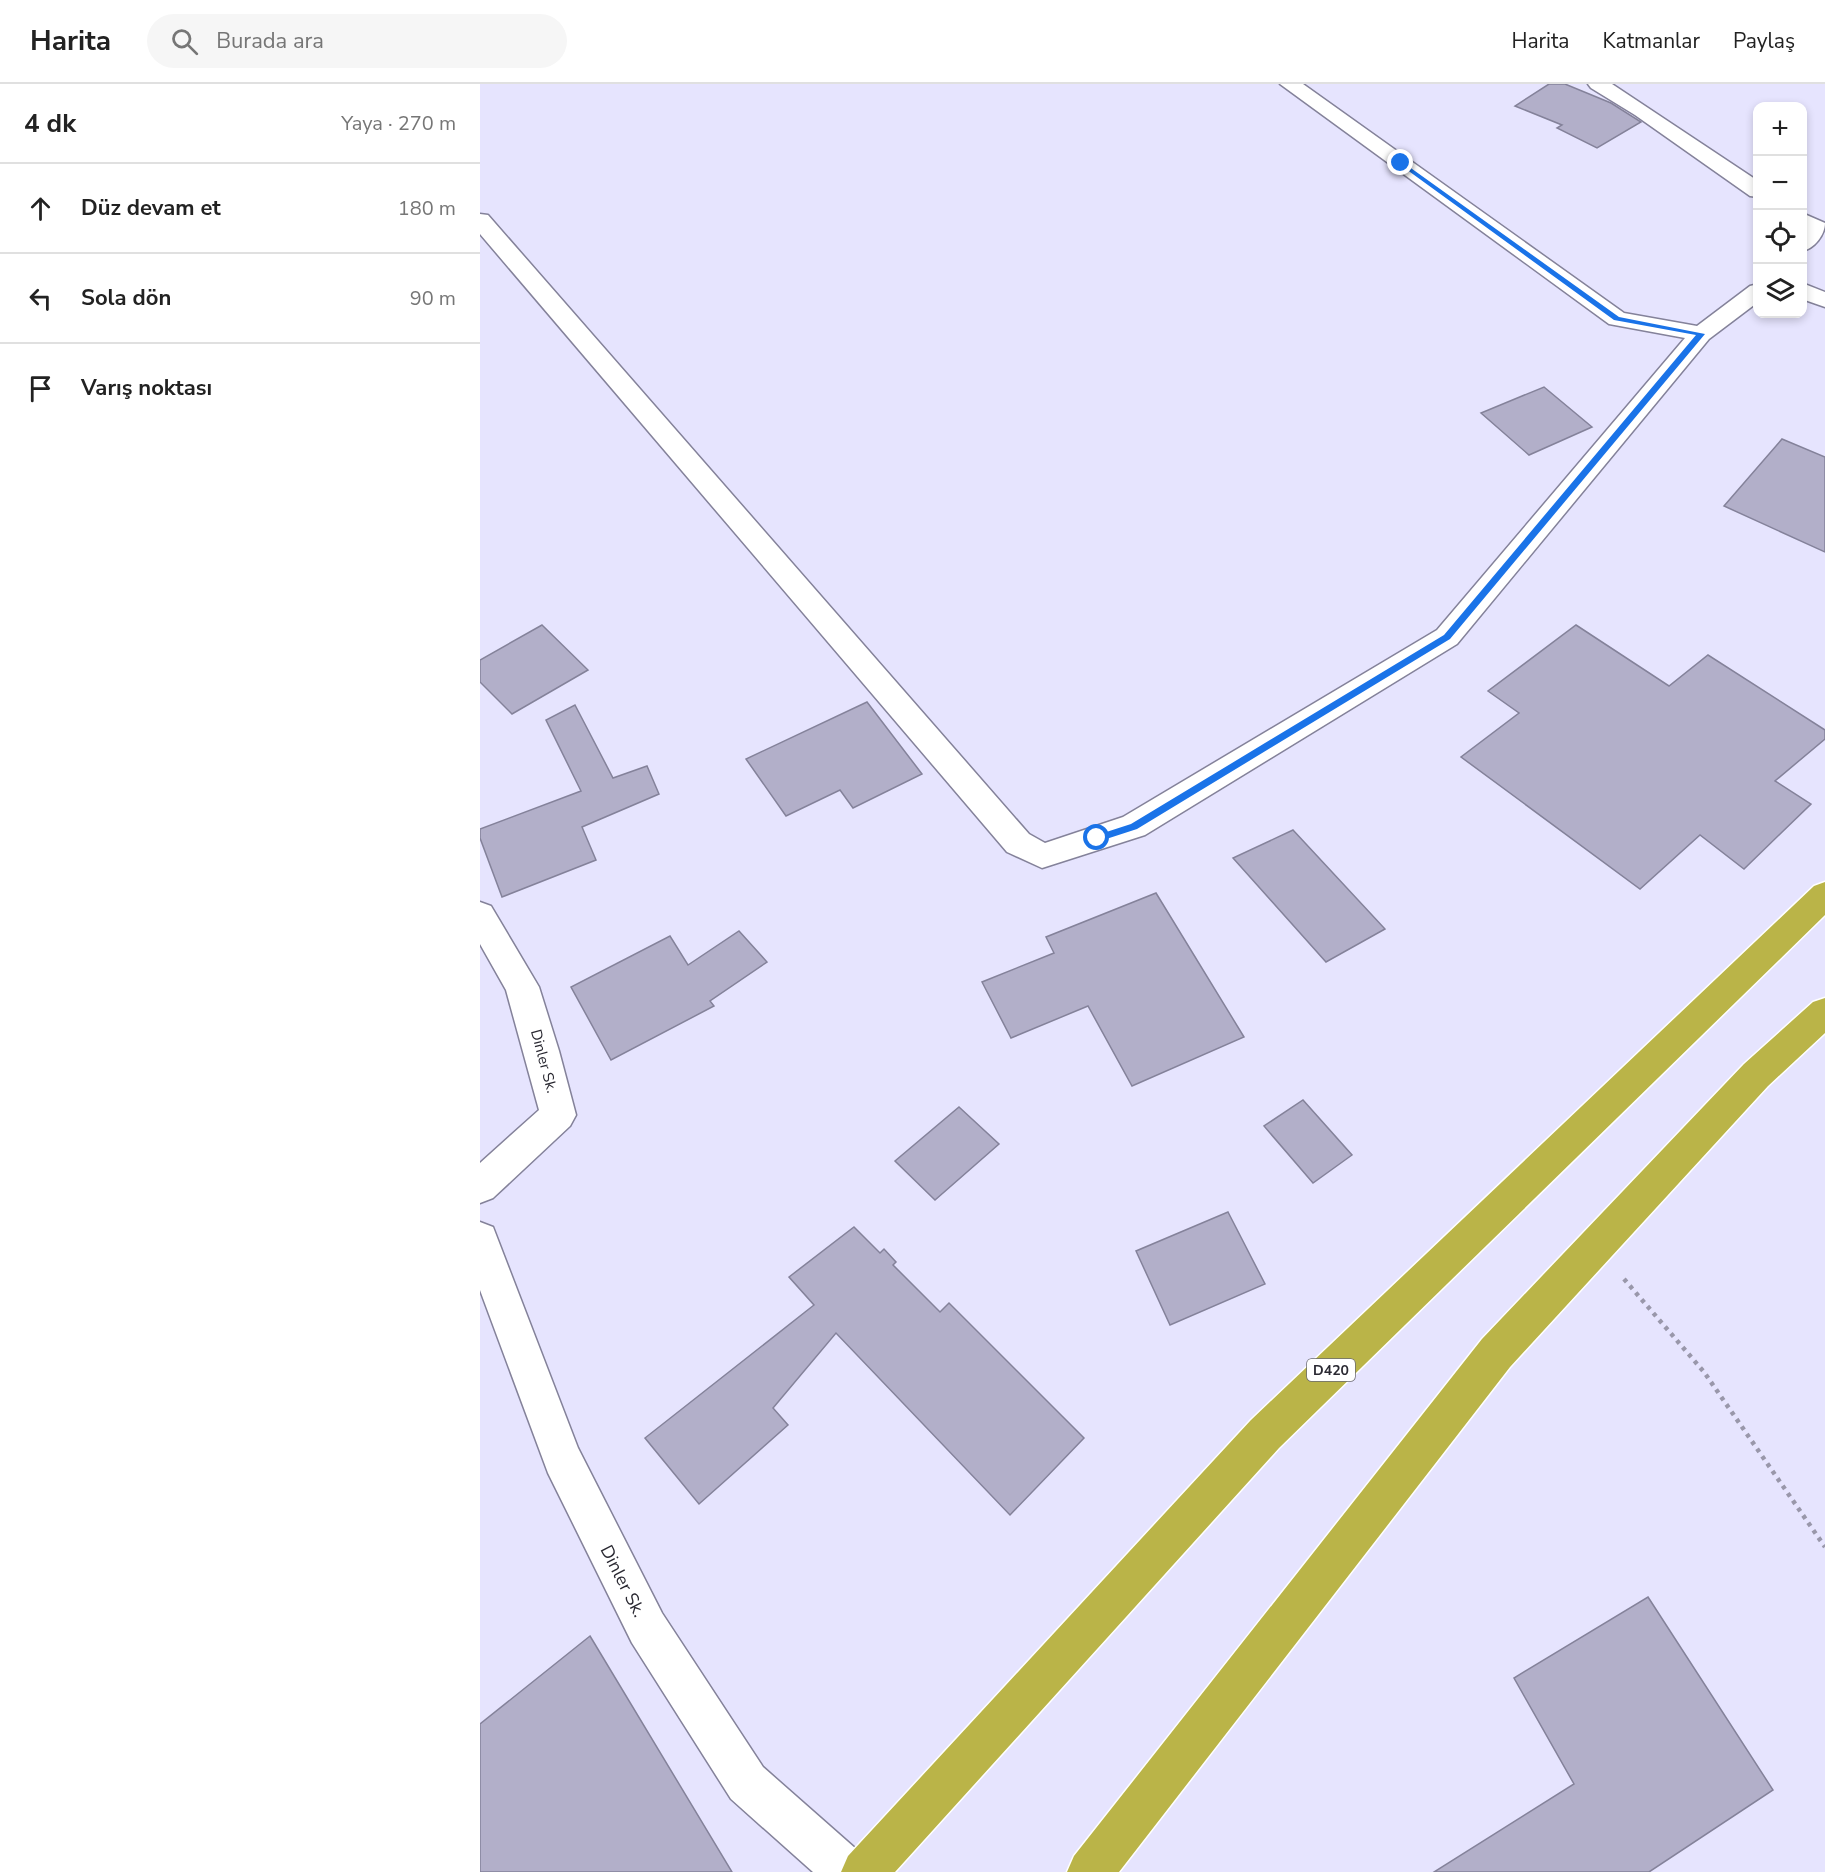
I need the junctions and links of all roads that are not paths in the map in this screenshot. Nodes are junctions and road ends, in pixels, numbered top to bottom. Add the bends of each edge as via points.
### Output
1 (1290, 84) edge
2 (1598, 84) edge
3 (1753, 188) edge
4 (480, 220) edge
5 (1815, 221) edge
6 (1807, 236) edge
7 (1807, 292) edge
8 (1753, 295) edge
9 (1825, 300) edge
10 (1701, 334) junction
11 (1825, 895) edge
12 (480, 915) edge
13 (1825, 1012) edge
14 (480, 1186) edge
15 (480, 1239) edge
16 (848, 1872) edge
17 (864, 1872) edge
18 (1090, 1872) edge

1 - 10 street via 1617,319
2 - 3 street
4 - 10 street via 1018,843 1042,856 1134,826 1447,637
5 - 6 street
7 - 9 street
8 - 10 street
11 - 17 highway, D420 via 1265,1434
12 - 14 street, Dinler Sk. via 522,987 558,1115
13 - 18 highway via 1756,1075 1496,1353
15 - 16 street, Dinler Sk. via 562,1459 647,1628 747,1783

